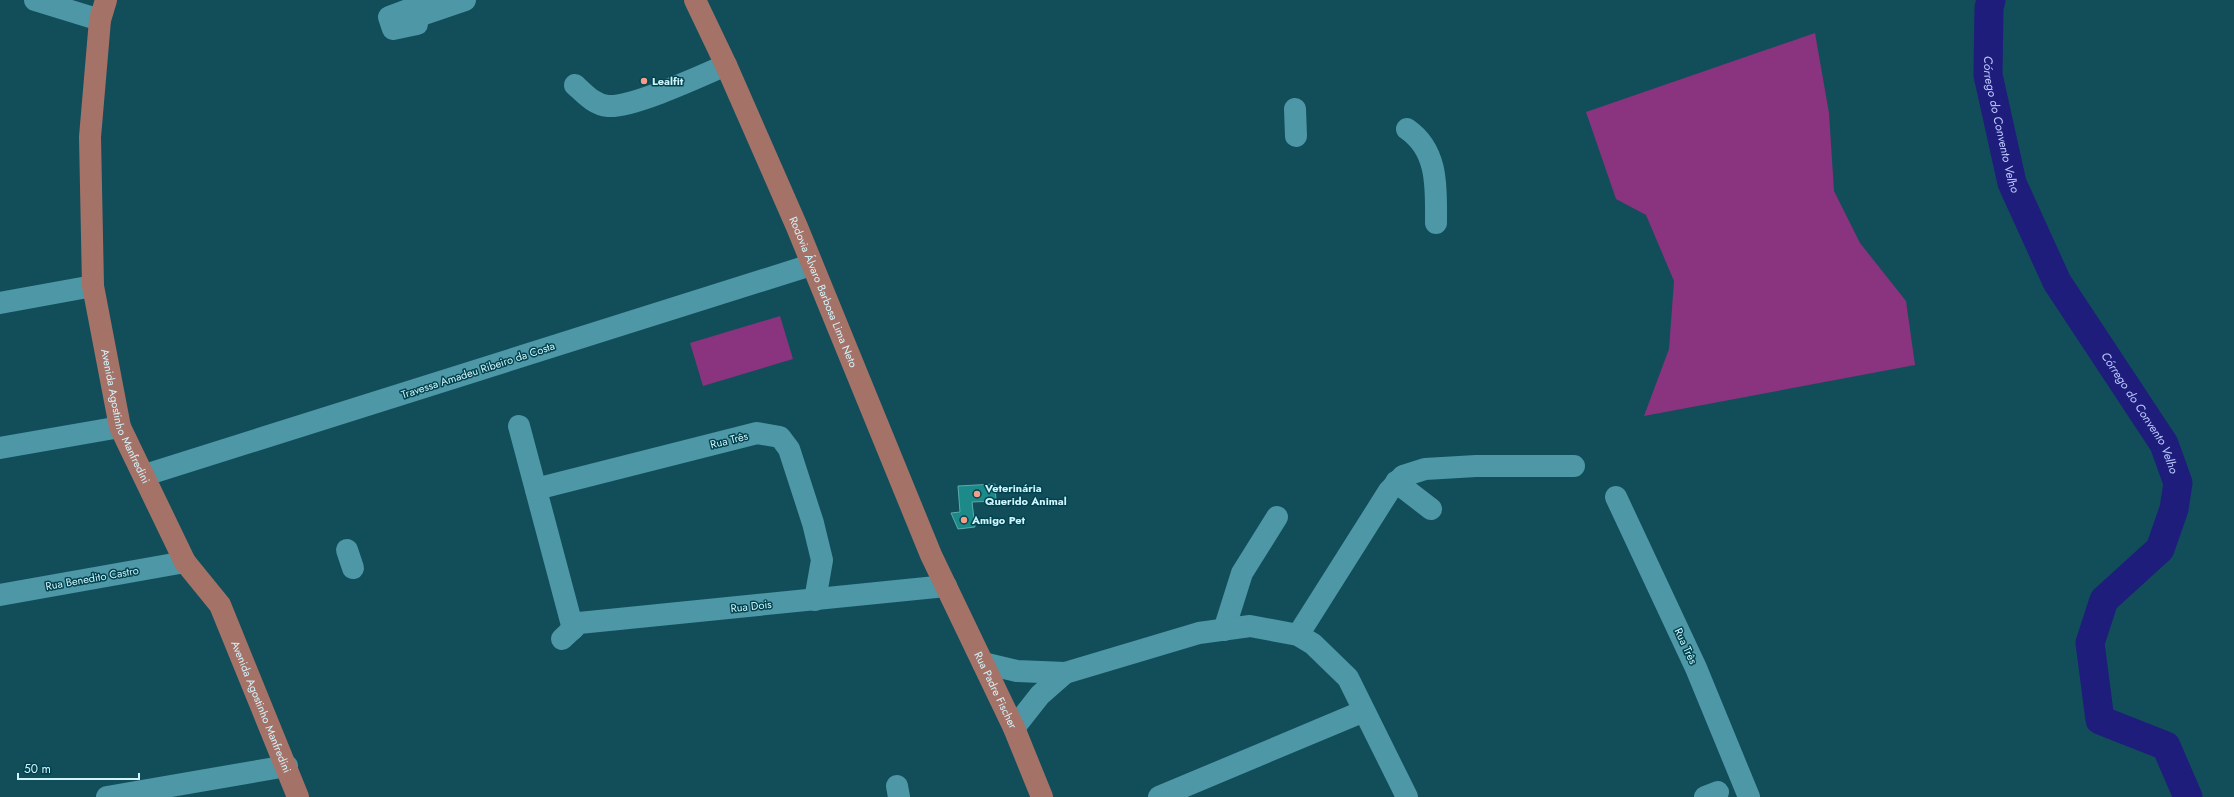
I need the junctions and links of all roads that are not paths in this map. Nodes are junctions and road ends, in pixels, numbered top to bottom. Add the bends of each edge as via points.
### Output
1 (35, 0) edge
2 (435, 0) edge
3 (465, 0) edge
4 (695, 0) edge
5 (103, 10) edge
6 (726, 66) junction
7 (575, 85) dead end
8 (1295, 109) dead end
9 (1407, 129) dead end
10 (1296, 136) dead end
11 (1436, 223) dead end
12 (811, 265) junction
13 (93, 286) junction
14 (0, 303) edge
15 (519, 426) dead end
16 (120, 427) junction
17 (0, 448) edge
18 (1574, 466) dead end
19 (145, 475) junction
20 (1396, 482) junction
21 (536, 489) junction
22 (1616, 497) dead end
23 (1431, 508) dead end
24 (1277, 517) dead end
25 (185, 562) junction
26 (946, 586) junction
27 (0, 595) edge
28 (815, 600) junction
29 (1224, 630) junction
30 (1298, 635) junction
31 (983, 663) junction
32 (1065, 673) junction
33 (1364, 711) junction
34 (1014, 728) junction
35 (287, 766) junction
36 (107, 797) edge
37 (298, 797) edge
38 (1042, 797) edge
39 (1159, 797) edge
40 (1407, 797) edge
41 (1749, 797) edge

1 - 5 street
2 - 3 street via 389,17 393,29 417,24 418,16
4 - 6 main road, Rodovia Álvaro Barbosa Lima Neto
5 - 13 main road, Avenida Agostinho Manfredini via 90,137
6 - 7 street via 626,103 607,106 592,101
6 - 12 main road, Rodovia Álvaro Barbosa Lima Neto via 794,220
8 - 10 street
9 - 11 street via 1425,146 1436,175
12 - 19 street, Travessa Amadeu Ribeiro da Costa
12 - 26 main road, Rodovia Álvaro Barbosa Lima Neto
13 - 14 street
13 - 16 main road, Avenida Agostinho Manfredini
15 - 21 street
16 - 17 street
16 - 19 main road, Avenida Agostinho Manfredini
18 - 20 street via 1425,469 1408,474
19 - 25 main road, Avenida Agostinho Manfredini
20 - 23 street
20 - 30 street
21 - 28 street, Rua Dois via 568,634 580,623
21 - 28 street, Rua Três via 757,433 780,437 789,449 822,560
22 - 41 street, Rua Três via 1696,668
24 - 29 street via 1242,573
25 - 27 street, Rua Benedito Castro
25 - 35 main road, Avenida Agostinho Manfredini via 220,605
26 - 28 street, Rua Dois
26 - 31 main road, Rua Padre Fischer
29 - 30 street via 1250,626
29 - 32 street via 1199,633
30 - 33 street via 1312,644 1348,678
31 - 32 street via 1018,671
31 - 34 main road, Rua Padre Fischer
32 - 34 street via 1040,695
33 - 39 street
33 - 40 street
34 - 38 main road, Rua Padre Fischer
35 - 36 street
35 - 37 main road, Avenida Agostinho Manfredini

